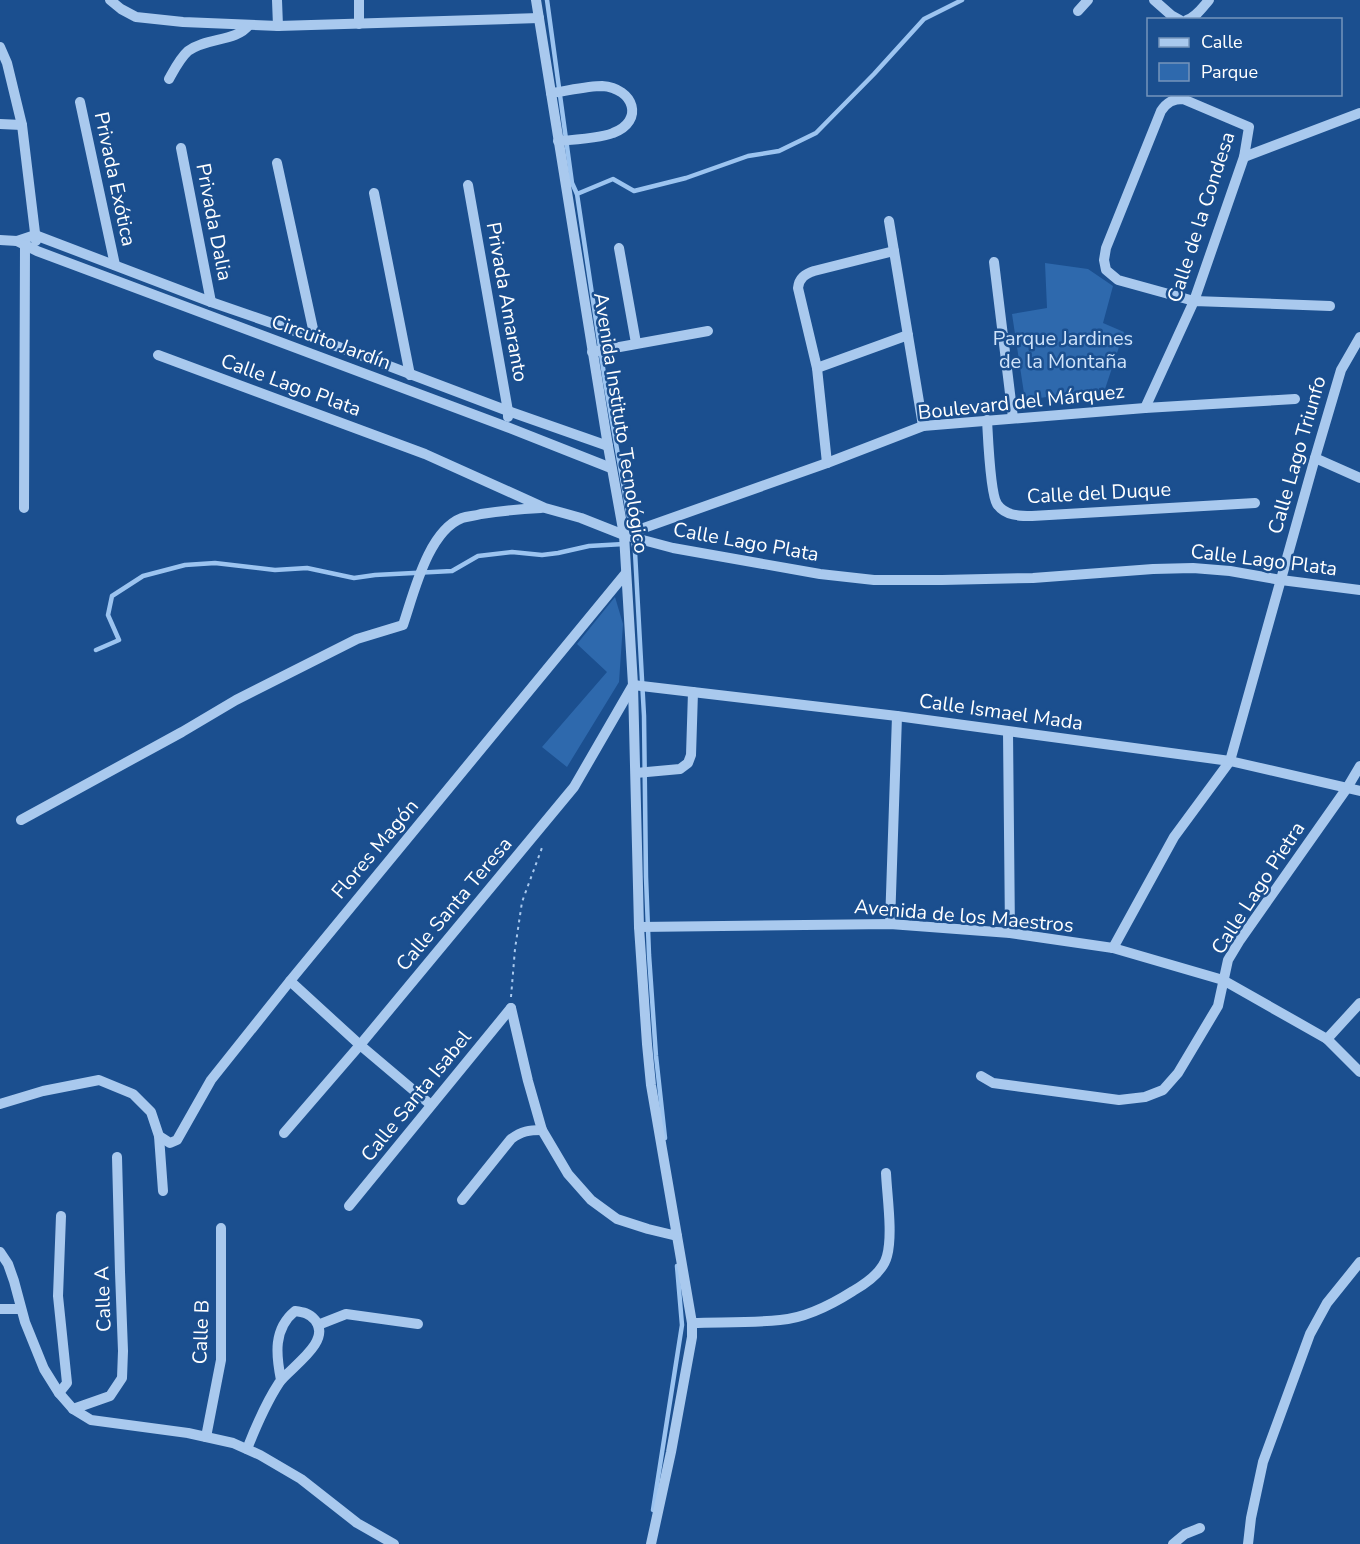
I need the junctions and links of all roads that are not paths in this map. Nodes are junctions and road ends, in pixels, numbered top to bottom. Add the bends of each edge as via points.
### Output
1 (110, 0) edge
2 (276, 0) edge
3 (359, 0) edge
4 (536, 0) edge
5 (1088, 0) edge
6 (1154, 0) edge
7 (1209, 0) edge
8 (1078, 11) dead end
9 (539, 18) junction
10 (1176, 18) edge
11 (1191, 18) edge
12 (359, 24) junction
13 (249, 25) junction
14 (278, 26) junction
15 (0, 47) edge
16 (169, 79) dead end
17 (551, 93) junction
18 (80, 102) dead end
19 (1360, 113) edge
20 (0, 124) edge
21 (22, 125) junction
22 (558, 141) junction
23 (181, 148) dead end
24 (1244, 157) junction
25 (277, 162) dead end
26 (468, 184) dead end
27 (374, 193) dead end
28 (890, 220) dead end
29 (35, 235) junction
30 (0, 240) edge
31 (21, 243) junction
32 (619, 248) dead end
33 (37, 251) junction
34 (894, 251) junction
35 (994, 262) dead end
36 (115, 264) junction
37 (1194, 301) junction
38 (211, 302) junction
39 (1330, 306) dead end
40 (708, 331) dead end
41 (908, 335) junction
42 (1360, 337) edge
43 (315, 338) junction
44 (636, 343) junction
45 (592, 352) junction
46 (158, 355) dead end
47 (817, 368) junction
48 (410, 375) junction
49 (1295, 399) dead end
50 (1145, 408) junction
51 (508, 411) junction
52 (1013, 418) junction
53 (987, 420) junction
54 (923, 426) junction
55 (507, 427) junction
56 (608, 446) junction
57 (1315, 458) junction
58 (827, 463) junction
59 (611, 468) junction
60 (1360, 478) edge
61 (1255, 503) dead end
62 (24, 508) dead end
63 (544, 508) junction
64 (624, 535) junction
65 (626, 573) junction
66 (1281, 580) junction
67 (1360, 590) edge
68 (633, 685) junction
69 (693, 692) junction
70 (897, 716) junction
71 (1008, 732) junction
72 (1230, 761) junction
73 (1360, 766) edge
74 (636, 774) junction
75 (1347, 788) junction
76 (1360, 791) edge
77 (21, 820) dead end
78 (890, 924) junction
79 (639, 927) junction
80 (1010, 933) junction
81 (1113, 948) junction
82 (290, 981) junction
83 (1223, 981) junction
84 (1360, 1002) edge
85 (1327, 1039) junction
86 (360, 1045) junction
87 (1360, 1072) edge
88 (981, 1076) dead end
89 (0, 1104) edge
90 (431, 1104) junction
91 (542, 1130) junction
92 (284, 1133) dead end
93 (159, 1136) junction
94 (117, 1157) dead end
95 (886, 1173) dead end
96 (164, 1191) dead end
97 (462, 1200) dead end
98 (350, 1206) dead end
99 (61, 1216) dead end
100 (221, 1228) dead end
101 (677, 1236) junction
102 (0, 1252) edge
103 (1360, 1262) edge
104 (0, 1309) edge
105 (21, 1309) junction
106 (692, 1323) junction
107 (418, 1324) dead end
108 (318, 1325) junction
109 (281, 1380) junction
110 (59, 1393) junction
111 (73, 1409) junction
112 (206, 1437) junction
113 (247, 1449) junction
114 (1200, 1528) dead end
115 (394, 1544) edge
116 (651, 1544) edge
117 (1173, 1544) edge
118 (1248, 1544) edge

1 - 13 street via 136,17
2 - 14 street
3 - 12 street
4 - 9 street, Avenida Instituto Tecnológico
5 - 8 street
6 - 10 street
7 - 11 street
9 - 12 street
9 - 17 street, Avenida Instituto Tecnológico
12 - 14 street
13 - 14 street
13 - 16 street via 244,31 206,42 186,53
15 - 21 street
17 - 22 street, Avenida Instituto Tecnológico
17 - 22 street via 601,86 626,95 632,109 630,119 613,134
18 - 36 street, Privada Exótica
19 - 24 street
20 - 21 street
21 - 29 street
22 - 45 street, Avenida Instituto Tecnológico
23 - 38 street, Privada Dalia
24 - 37 street, Calle de la Condesa
24 - 37 street, Calle de la Condesa via 1249,127 1183,99 1169,102 1161,111 1106,248 1106,270 1118,280
25 - 43 street
26 - 51 street, Privada Amaranto
27 - 48 street
28 - 34 street
29 - 31 street, Circuito Jardín
29 - 33 street
29 - 36 street, Circuito Jardín
30 - 31 street, Circuito Jardín
31 - 33 street, Circuito Jardín
31 - 62 street
32 - 44 street
33 - 55 street, Circuito Jardín
34 - 41 street
34 - 47 street via 807,274 801,279 798,288
35 - 52 street
36 - 38 street, Circuito Jardín
37 - 39 street
37 - 50 street, Calle de la Condesa
38 - 43 street, Circuito Jardín
40 - 44 street
41 - 47 street
41 - 54 street
42 - 57 street, Calle Lago Triunfo via 1341,370
43 - 48 street, Circuito Jardín
44 - 45 street
45 - 56 street, Avenida Instituto Tecnológico
46 - 63 street, Calle Lago Plata via 425,454
47 - 58 street
48 - 51 street, Circuito Jardín
49 - 50 street, Boulevard del Márquez
50 - 52 street, Boulevard del Márquez
51 - 55 street, Privada Amaranto
51 - 56 street, Circuito Jardín
52 - 53 street, Boulevard del Márquez
53 - 54 street, Boulevard del Márquez
53 - 61 street, Calle del Duque via 993,492 998,505 1017,516
54 - 58 street, Boulevard del Márquez
55 - 59 street, Circuito Jardín
56 - 59 street, Avenida Instituto Tecnológico
57 - 60 street
57 - 66 street, Calle Lago Triunfo
58 - 64 street, Boulevard del Márquez
59 - 64 street, Avenida Instituto Tecnológico
63 - 64 street, Calle Lago Plata
63 - 77 street via 462,518 443,532 432,547 403,625 357,639 236,700
64 - 65 street, Avenida Instituto Tecnológico
64 - 66 street, Calle Lago Plata via 673,548 874,580 1022,578 1193,568
65 - 68 street, Avenida Instituto Tecnológico
65 - 82 street, Flores Magón
66 - 67 street, Calle Lago Plata
66 - 72 street, Calle Lago Triunfo
68 - 69 street, Calle Ismael Mada
68 - 74 street, Avenida Instituto Tecnológico
68 - 86 street, Calle Santa Teresa via 574,787
69 - 70 street, Calle Ismael Mada
69 - 74 street via 692,755 688,763 680,769
70 - 71 street, Calle Ismael Mada
70 - 78 street
71 - 72 street, Calle Ismael Mada
71 - 80 street
72 - 75 street, Calle Ismael Mada
72 - 81 street via 1174,837
73 - 75 street, Calle Lago Pietra
74 - 79 street, Avenida Instituto Tecnológico
75 - 76 street, Calle Ismael Mada
75 - 83 street, Calle Lago Pietra via 1240,940 1228,960
78 - 79 street, Avenida de los Maestros
78 - 80 street, Avenida de los Maestros
79 - 101 street, Avenida Instituto Tecnológico via 651,1085
80 - 81 street, Avenida de los Maestros
81 - 83 street, Avenida de los Maestros
82 - 86 street
82 - 93 street, Flores Magón via 211,1080 177,1140 170,1143
83 - 85 street, Avenida de los Maestros
83 - 88 street, Calle Lago Pietra via 1218,1006 1178,1073 1163,1090 1119,1100 993,1083
84 - 85 street
85 - 87 street, Avenida de los Maestros
86 - 90 street
86 - 92 street, Calle Santa Teresa
89 - 93 street via 99,1080 133,1094 151,1112
90 - 91 street, Calle Santa Isabel via 511,1008
90 - 98 street, Calle Santa Isabel
91 - 97 street via 528,1130 511,1139
91 - 101 street via 568,1174 591,1200 617,1219
93 - 96 street
94 - 111 street, Calle A via 122,1378 110,1396
95 - 106 street via 887,1257 880,1271 864,1285 807,1314 782,1320
99 - 110 street via 58,1296 66,1383
100 - 112 street, Calle B via 221,1360
101 - 106 street, Avenida Instituto Tecnológico
102 - 105 street via 8,1264
103 - 118 street via 1310,1334 1263,1462
104 - 105 street
105 - 110 street via 44,1368
106 - 116 street, Avenida Instituto Tecnológico
107 - 108 street via 346,1314
108 - 109 street via 315,1344
108 - 109 street via 304,1312 295,1311 286,1318 279,1335 277,1358
109 - 113 street
110 - 111 street
111 - 112 street via 91,1420
112 - 113 street
113 - 115 street via 301,1479 357,1523
114 - 117 street

